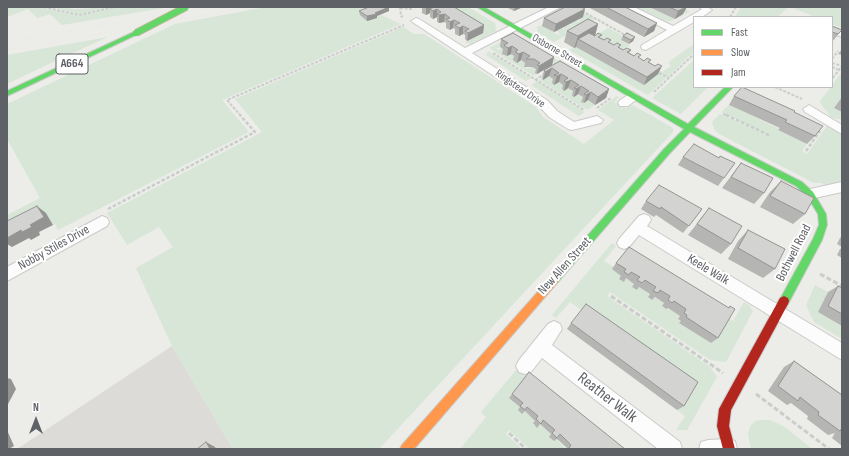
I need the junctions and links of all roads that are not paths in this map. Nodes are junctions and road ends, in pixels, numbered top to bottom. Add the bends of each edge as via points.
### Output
1 (186, 7) edge
2 (480, 7) edge
3 (556, 7) edge
4 (627, 7) edge
5 (704, 8) edge
6 (696, 16) edge
7 (693, 18) edge
8 (411, 20) road end
9 (516, 27) junction
10 (673, 30) junction
11 (648, 45) road end
12 (465, 52) junction
13 (728, 88) edge
14 (7, 94) edge
15 (633, 96) junction
16 (624, 103) dead end
17 (808, 105) road end
18 (597, 120) dead end
19 (689, 128) junction
20 (842, 130) edge
21 (842, 187) edge
22 (810, 194) junction
23 (102, 222) road end
24 (624, 243) dead end
25 (7, 274) edge
26 (778, 312) junction
27 (554, 329) dead end
28 (541, 347) junction
29 (842, 352) edge
30 (525, 366) dead end
31 (728, 448) edge
32 (406, 449) edge
33 (673, 449) edge
34 (708, 449) edge

1 - 14 main road, A664, bridge
2 - 9 main road, Osborne Street
3 - 9 street
4 - 10 street
5 - 6 street
7 - 10 street
8 - 12 street, Ringstead Drive
9 - 12 street
9 - 15 main road, Osborne Street
10 - 11 street
12 - 18 street, Ringstead Drive via 543,103 553,114 572,126
13 - 19 main road, New Allen Street
15 - 16 street
15 - 19 main road, Osborne Street
17 - 20 street
19 - 22 main road, Bothwell Road via 762,164 798,184
19 - 32 main road, New Allen Street via 524,312
21 - 22 street
22 - 26 main road, Bothwell Road via 822,214 823,225
23 - 25 street, Nobby Stiles Drive
24 - 26 street, Keele Walk via 641,224
26 - 29 street, Keele Walk
26 - 31 main road, Bothwell Road via 724,410 723,426
27 - 28 street
28 - 30 street
28 - 33 street, Reather Walk
31 - 34 street

